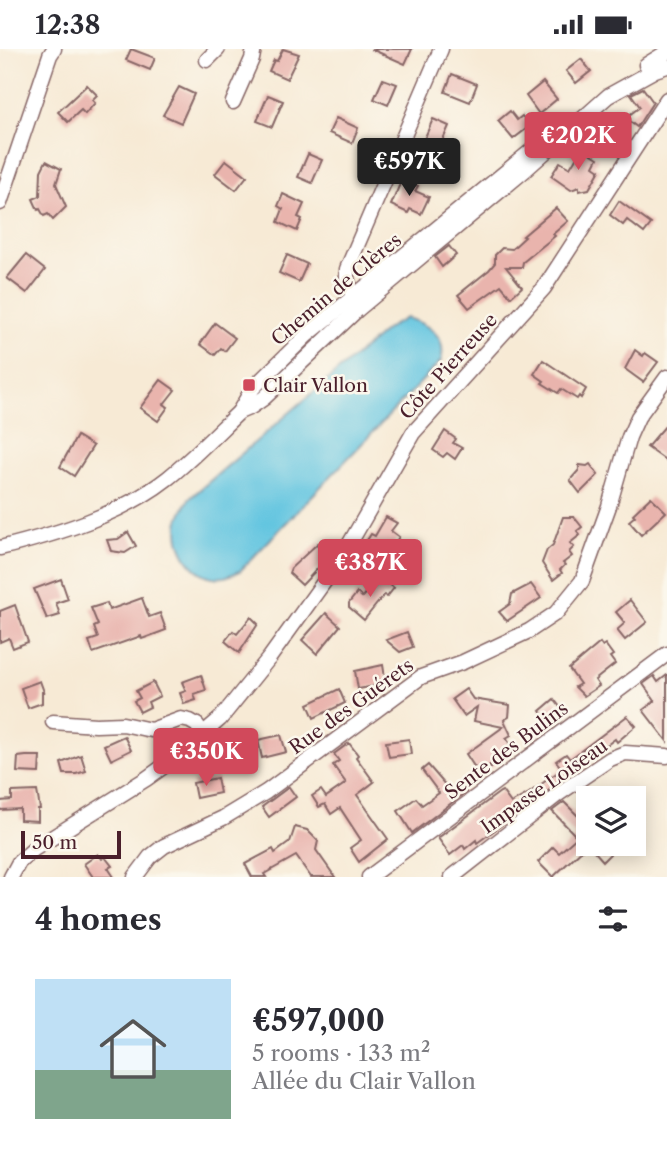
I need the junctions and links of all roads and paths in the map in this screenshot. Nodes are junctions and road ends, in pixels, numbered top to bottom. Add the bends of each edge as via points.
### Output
1 (54, 49) edge
2 (254, 49) edge
3 (441, 49) edge
4 (667, 53) edge
5 (667, 66) edge
6 (667, 99) edge
7 (233, 102) dead end
8 (0, 203) edge
9 (355, 305) junction
10 (667, 377) edge
11 (0, 548) edge
12 (667, 654) edge
13 (53, 722) dead end
14 (202, 733) junction
15 (667, 756) edge
16 (10, 877) edge
17 (135, 877) edge
18 (369, 877) edge
19 (452, 877) edge

1 - 8 street
2 - 7 street
3 - 9 street via 347,269
4 - 9 street, Chemin de Clères via 594,97
5 - 9 street, Chemin de Clères via 608,96 525,170
6 - 14 street, Côte Pierreuse via 544,288 413,433 321,587 220,719
9 - 11 street, Chemin de Clères via 264,398 239,412 167,479 133,500 68,528
10 - 17 street, Rue des Guérets via 629,437 582,580 556,613 529,631 421,677 266,792 163,846
12 - 18 street, Sente des Bulins
13 - 14 street via 123,724 151,730 181,719 190,720
14 - 16 street, Côte Pierreuse via 146,779 34,849
15 - 19 street, Impasse Loiseau via 625,753 610,758

